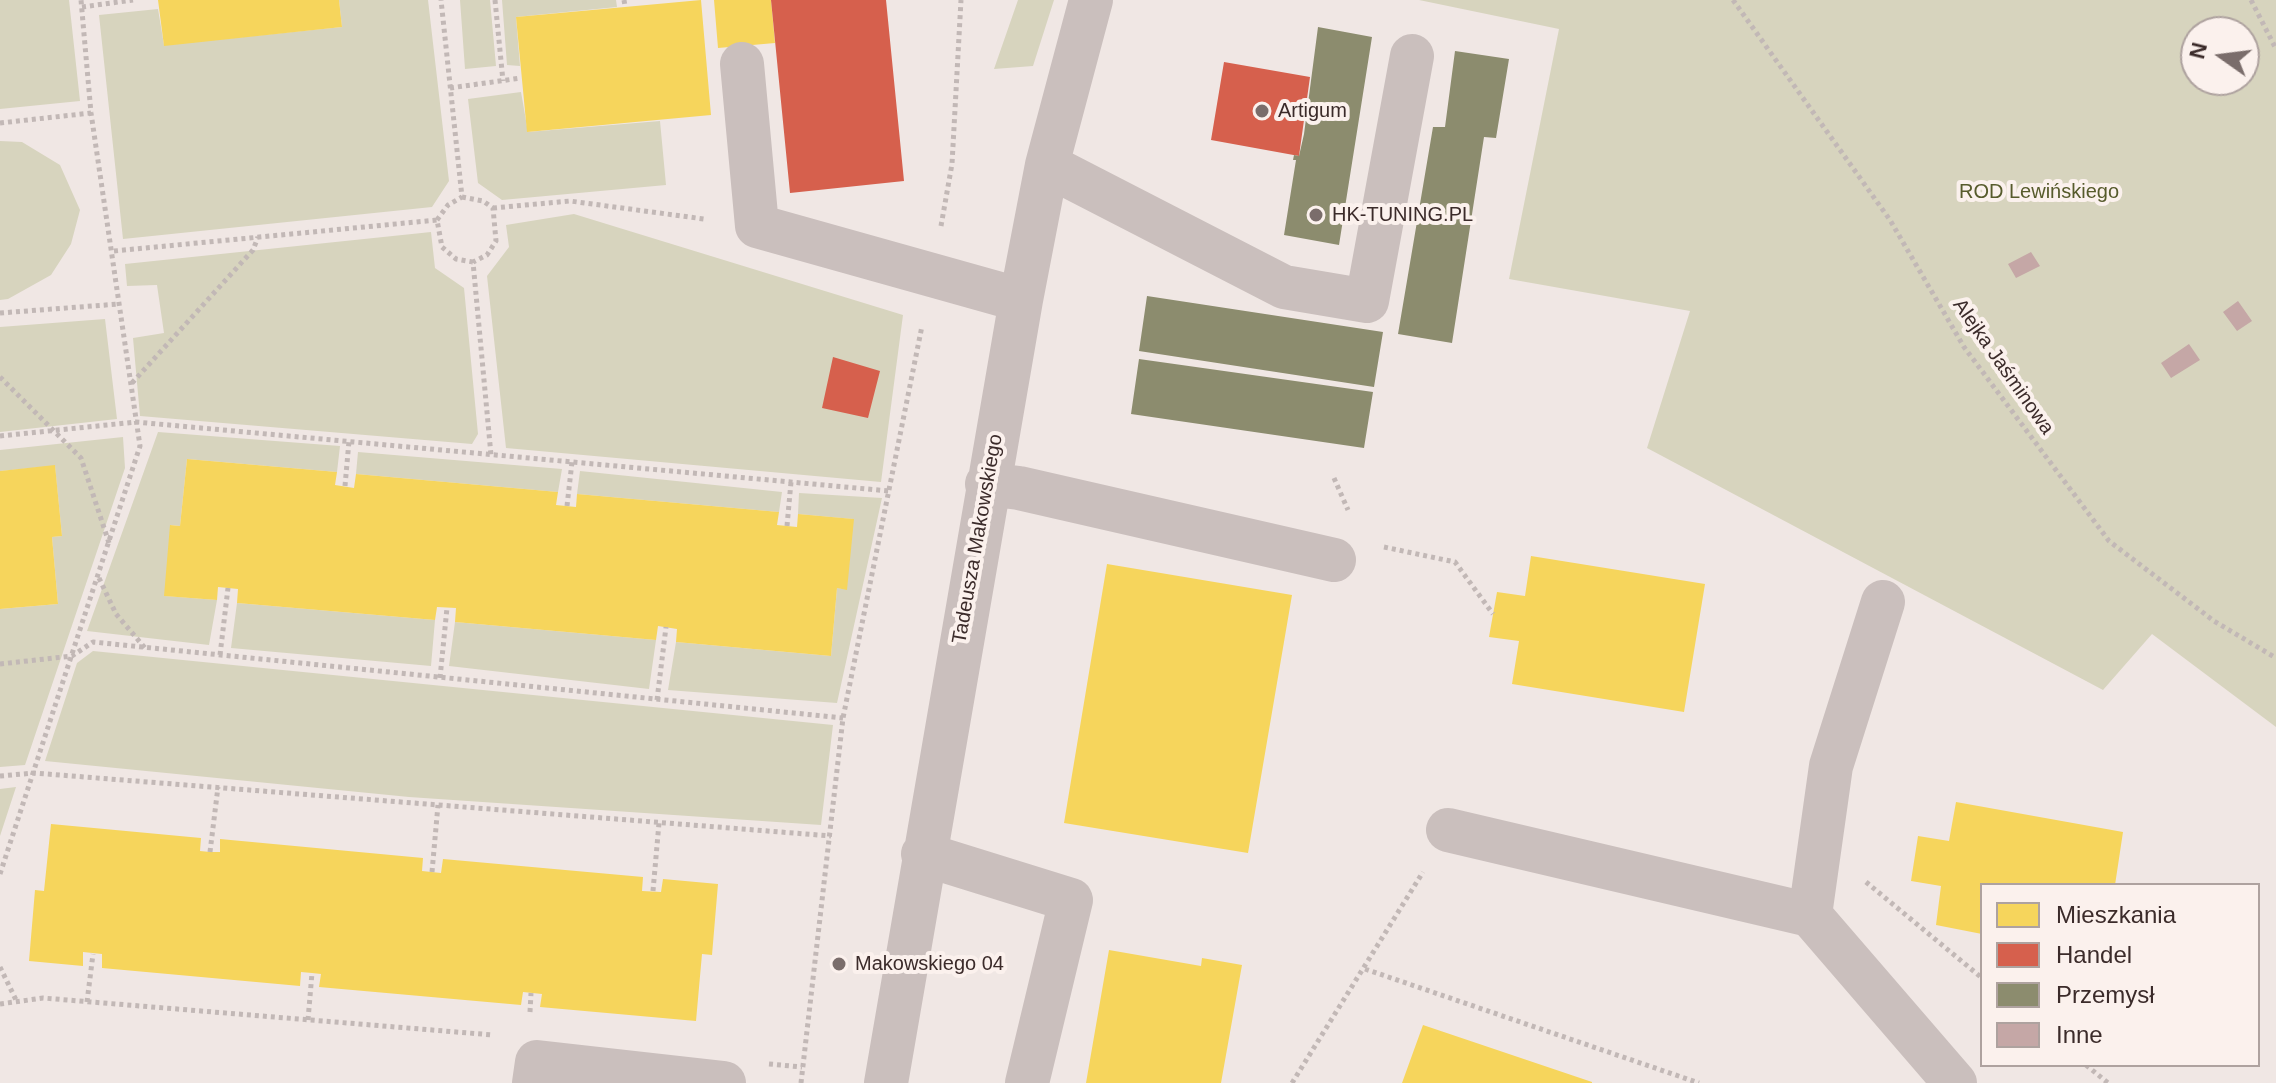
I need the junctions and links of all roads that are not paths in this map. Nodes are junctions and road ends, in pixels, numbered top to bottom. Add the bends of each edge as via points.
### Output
1 (1091, 0) edge
2 (1412, 56) dead end
3 (742, 64) dead end
4 (1047, 165) junction
5 (1021, 300) junction
6 (987, 484) junction
7 (1334, 560) dead end
8 (1883, 602) dead end
9 (1448, 830) road end
10 (923, 854) junction
11 (1810, 915) junction
12 (535, 1072) edge
13 (724, 1083) edge
14 (886, 1083) edge
15 (1027, 1083) edge
16 (1955, 1083) edge

1 - 4 street, Tadeusza Makowskiego
2 - 4 street via 1367,301 1284,287
3 - 5 street via 757,226
4 - 5 street, Tadeusza Makowskiego
5 - 6 street, Tadeusza Makowskiego
6 - 7 street
6 - 10 street, Tadeusza Makowskiego
8 - 11 street via 1831,766
9 - 11 street
10 - 14 street, Tadeusza Makowskiego
10 - 15 street via 1071,900
11 - 16 street
12 - 13 street

